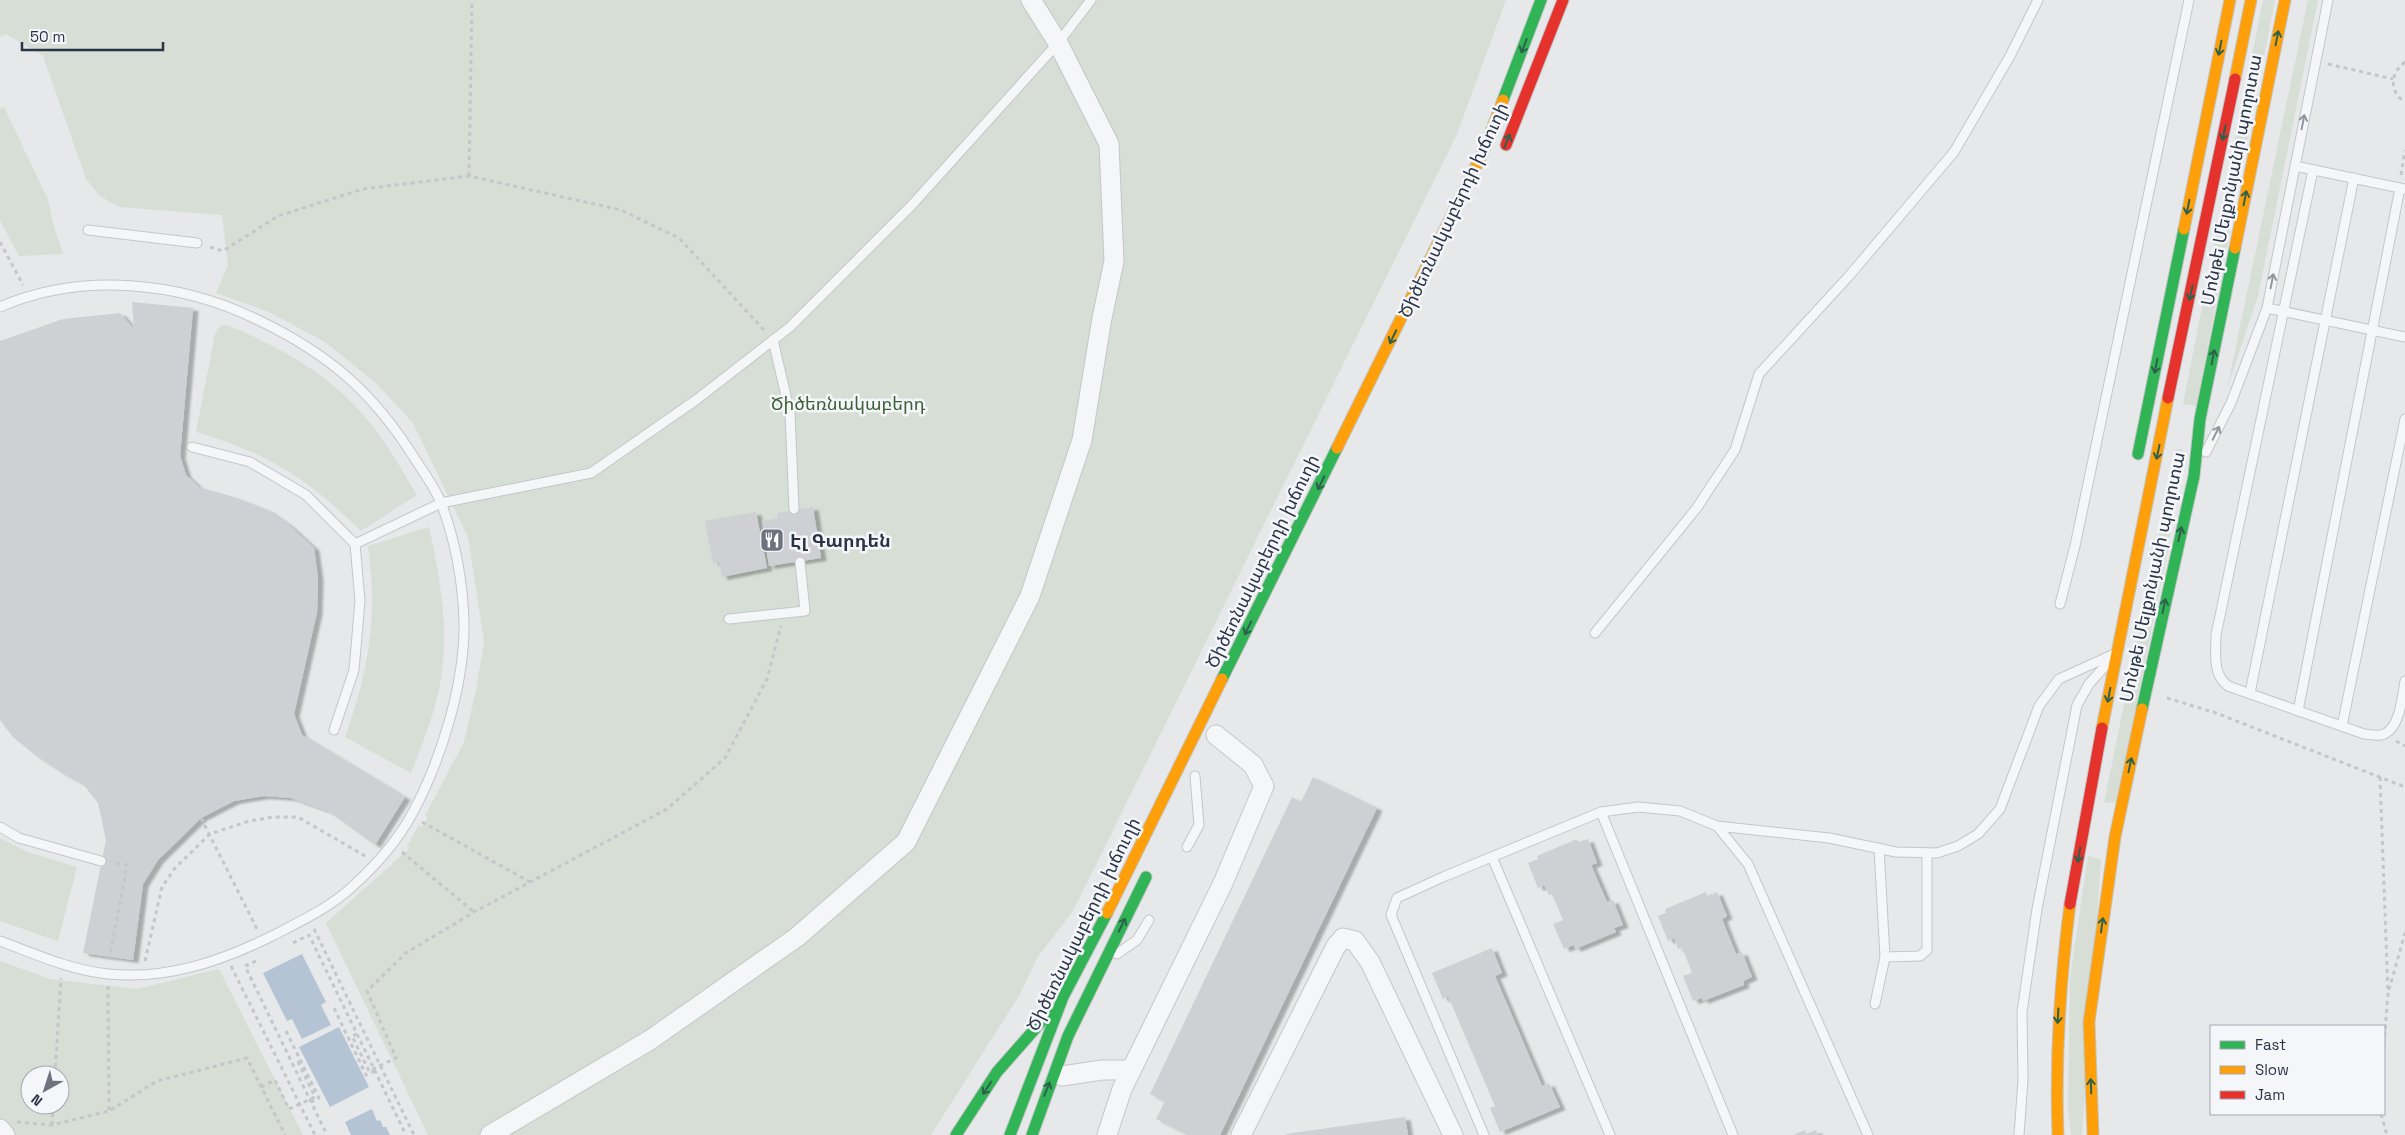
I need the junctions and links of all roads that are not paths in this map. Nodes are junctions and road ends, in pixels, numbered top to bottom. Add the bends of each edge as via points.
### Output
1 (1031, 0) edge
2 (1091, 0) edge
3 (1541, 0) edge
4 (1563, 0) edge
5 (2038, 0) edge
6 (2188, 0) edge
7 (2230, 0) edge
8 (2251, 0) edge
9 (2285, 0) edge
10 (2328, 0) edge
11 (1058, 43) junction
12 (1502, 153) dead end
13 (2294, 166) junction
14 (2313, 170) junction
15 (2354, 178) junction
16 (2403, 188) edge
17 (88, 230) dead end
18 (197, 243) dead end
19 (0, 307) edge
20 (2267, 308) junction
21 (2283, 312) junction
22 (2325, 320) junction
23 (2372, 330) junction
24 (2405, 337) edge
25 (773, 340) junction
26 (2405, 419) edge
27 (192, 447) dead end
28 (2136, 462) dead end
29 (2194, 476) junction
30 (441, 503) junction
31 (794, 509) dead end
32 (355, 544) junction
33 (800, 562) dead end
34 (2121, 576) dead end
35 (2060, 604) dead end
36 (729, 619) dead end
37 (2121, 630) junction
38 (1596, 633) dead end
39 (2116, 653) junction
40 (2405, 681) edge
41 (2250, 694) junction
42 (2298, 711) junction
43 (2342, 726) junction
44 (334, 730) dead end
45 (1216, 735) dead end
46 (1198, 772) joint
47 (1184, 800) dead end
48 (1601, 812) junction
49 (1717, 826) junction
50 (0, 827) edge
51 (2082, 833) junction
52 (2107, 836) junction
53 (1187, 847) dead end
54 (1879, 848) junction
55 (1927, 853) junction
56 (1492, 857) junction
57 (102, 861) dead end
58 (1152, 866) dead end
59 (1149, 920) dead end
60 (0, 941) edge
61 (1885, 957) junction
62 (1104, 962) junction
63 (1063, 997) junction
64 (1875, 1004) dead end
65 (1131, 1070) junction
66 (1062, 1076) dead end
67 (490, 1135) edge
68 (956, 1135) edge
69 (1010, 1135) edge
70 (1032, 1135) edge
71 (1107, 1135) edge
72 (1241, 1135) edge
73 (1453, 1135) edge
74 (1484, 1135) edge
75 (1610, 1135) edge
76 (1733, 1135) edge
77 (1868, 1135) edge
78 (2019, 1135) edge
79 (2058, 1135) edge
80 (2093, 1135) edge

1 - 11 street
2 - 11 lane
3 -> 63 main road, Ծիծեռնակաբերդի խճուղի via 1484,150
12 -> 4 main road, Ծիծեռնակաբերդի խճուղի
5 - 38 lane via 2010,56 1954,152 1849,276 1759,374 1735,450 1696,509
6 - 35 lane via 2075,546
7 -> 28 main road
8 -> 37 main road, Մոնթե Մելքոնյանի պողոտա via 2171,412
29 -> 9 main road, Մոնթե Մելքոնյանի պողոտա via 2196,418
13 -> 10 lane
11 - 25 lane via 911,206 802,316
11 - 67 street via 1109,144 1114,261 1082,440 1030,596 906,842 790,942 650,1040
13 - 14 lane
20 -> 13 lane
14 - 15 lane
14 - 21 lane
15 - 16 lane
15 - 22 lane
16 - 23 lane
17 - 18 lane
19 - 30 lane via 28,295 75,286 108,285 156,288 208,299 240,311 327,359 363,390 394,426
20 - 21 lane
29 -> 20 lane via 2231,403
21 - 22 lane
21 - 41 lane via 2216,635 2220,679 2228,686
22 - 23 lane
22 - 41 lane
23 - 24 lane
23 - 42 lane
25 - 30 lane via 696,400 591,473
25 - 31 lane via 790,413
26 - 43 lane
27 - 32 lane via 250,462 306,495
52 -> 29 main road, Մոնթե Մելքոնյանի պողոտա
30 - 32 lane
30 - 60 lane via 458,567 464,624 458,682 443,738 411,816 392,844 352,887 308,917 263,940 227,957 171,973 108,974 62,964
32 - 44 lane via 360,601 354,670
33 - 36 lane via 804,611
34 - 37 main road
37 - 39 main road, Մոնթե Մելքոնյանի պողոտա
39 -> 51 main road, Մոնթե Մելքոնյանի պողոտա
39 - 55 lane via 2059,678 2039,706 2000,809 1978,834 1958,846
39 - 78 lane via 2089,684 2077,705 2068,743 2037,909 2022,1012 2023,1080
40 - 43 lane via 2397,719 2382,735 2364,734
41 - 42 lane
42 - 43 lane
45 - 65 street via 1253,764 1264,786 1223,882
46 - 47 main road
46 - 53 lane via 1199,825
48 - 49 lane via 1638,806 1680,811
48 - 56 lane
48 - 76 lane
49 - 54 lane via 1829,838
49 - 77 lane via 1748,864
50 - 57 lane via 19,838
51 - 52 main road
51 -> 79 main road, Մոնթե Մելքոնյանի պողոտա via 2060,979 2056,1045
80 -> 52 main road, Մոնթե Մելքոնյանի պողոտա via 2089,1022
54 - 55 lane
54 - 61 lane
55 - 61 lane via 1927,950 1920,956
56 - 74 lane via 1397,898 1391,915
56 - 75 lane
62 -> 58 main road, Ծիծեռնակաբերդի խճուղի
59 - 62 lane via 1137,940
61 - 64 lane
70 -> 62 main road, Ծիծեռնակաբերդի խճուղի via 1076,1019
63 -> 68 main road via 997,1072
63 - 69 main road, Ծիծեռնակաբերդի խճուղի
65 - 66 street via 1102,1070
65 - 71 street
72 - 73 street via 1336,946 1343,938 1355,941 1370,962

